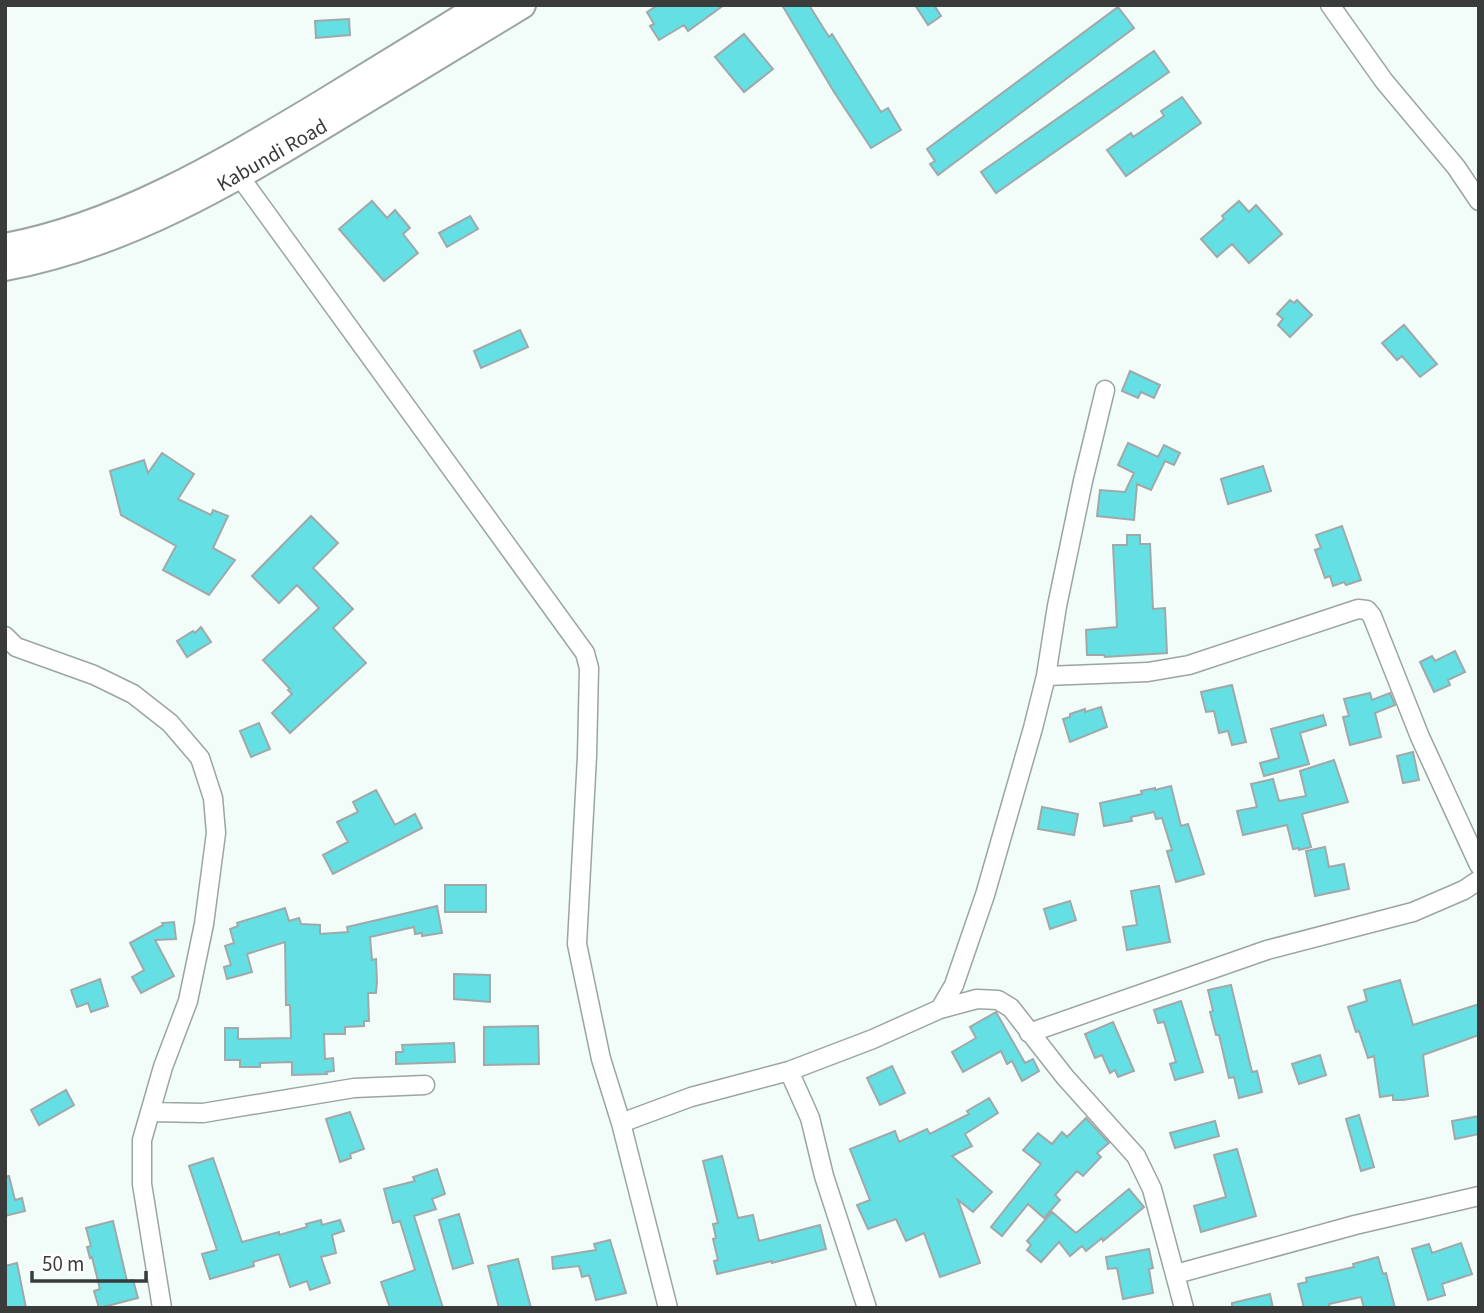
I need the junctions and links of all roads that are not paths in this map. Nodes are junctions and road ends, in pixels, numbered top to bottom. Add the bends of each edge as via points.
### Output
1 (483, 5) edge
2 (522, 5) edge
3 (1330, 5) edge
4 (233, 169) junction
5 (1479, 201) edge
6 (5, 247) edge
7 (5, 267) edge
8 (1105, 390) dead end
9 (9, 647) edge
10 (1046, 676) junction
11 (1479, 865) edge
12 (1479, 880) edge
13 (940, 1009) junction
14 (1029, 1033) junction
15 (789, 1071) junction
16 (425, 1085) dead end
17 (150, 1112) junction
18 (621, 1123) junction
19 (1479, 1196) edge
20 (1176, 1274) junction
21 (158, 1307) edge
22 (668, 1308) edge
23 (867, 1308) edge
24 (1184, 1308) edge

1 - 4 street, Kabundi Road
2 - 4 street, Kabundi Road
3 - 5 street
4 - 6 street, Kabundi Road via 120,213
4 - 7 street, Kabundi Road via 127,231
4 - 18 street via 585,653 588,743 577,944 597,1045
8 - 10 street
9 - 17 street via 94,675 142,701 170,723 200,758 213,798 216,833 204,924 188,1001
10 - 11 street via 1188,666 1358,609 1367,610
10 - 13 street via 985,895 954,985
12 - 14 street via 1413,912 1267,950
13 - 14 street via 977,999 998,1000
13 - 15 street
14 - 20 street via 1136,1156 1152,1189
15 - 18 street via 691,1097
15 - 23 street via 810,1118
16 - 17 street via 354,1088 203,1113
17 - 21 street via 142,1140 142,1184
18 - 22 street
19 - 20 street
20 - 24 street

